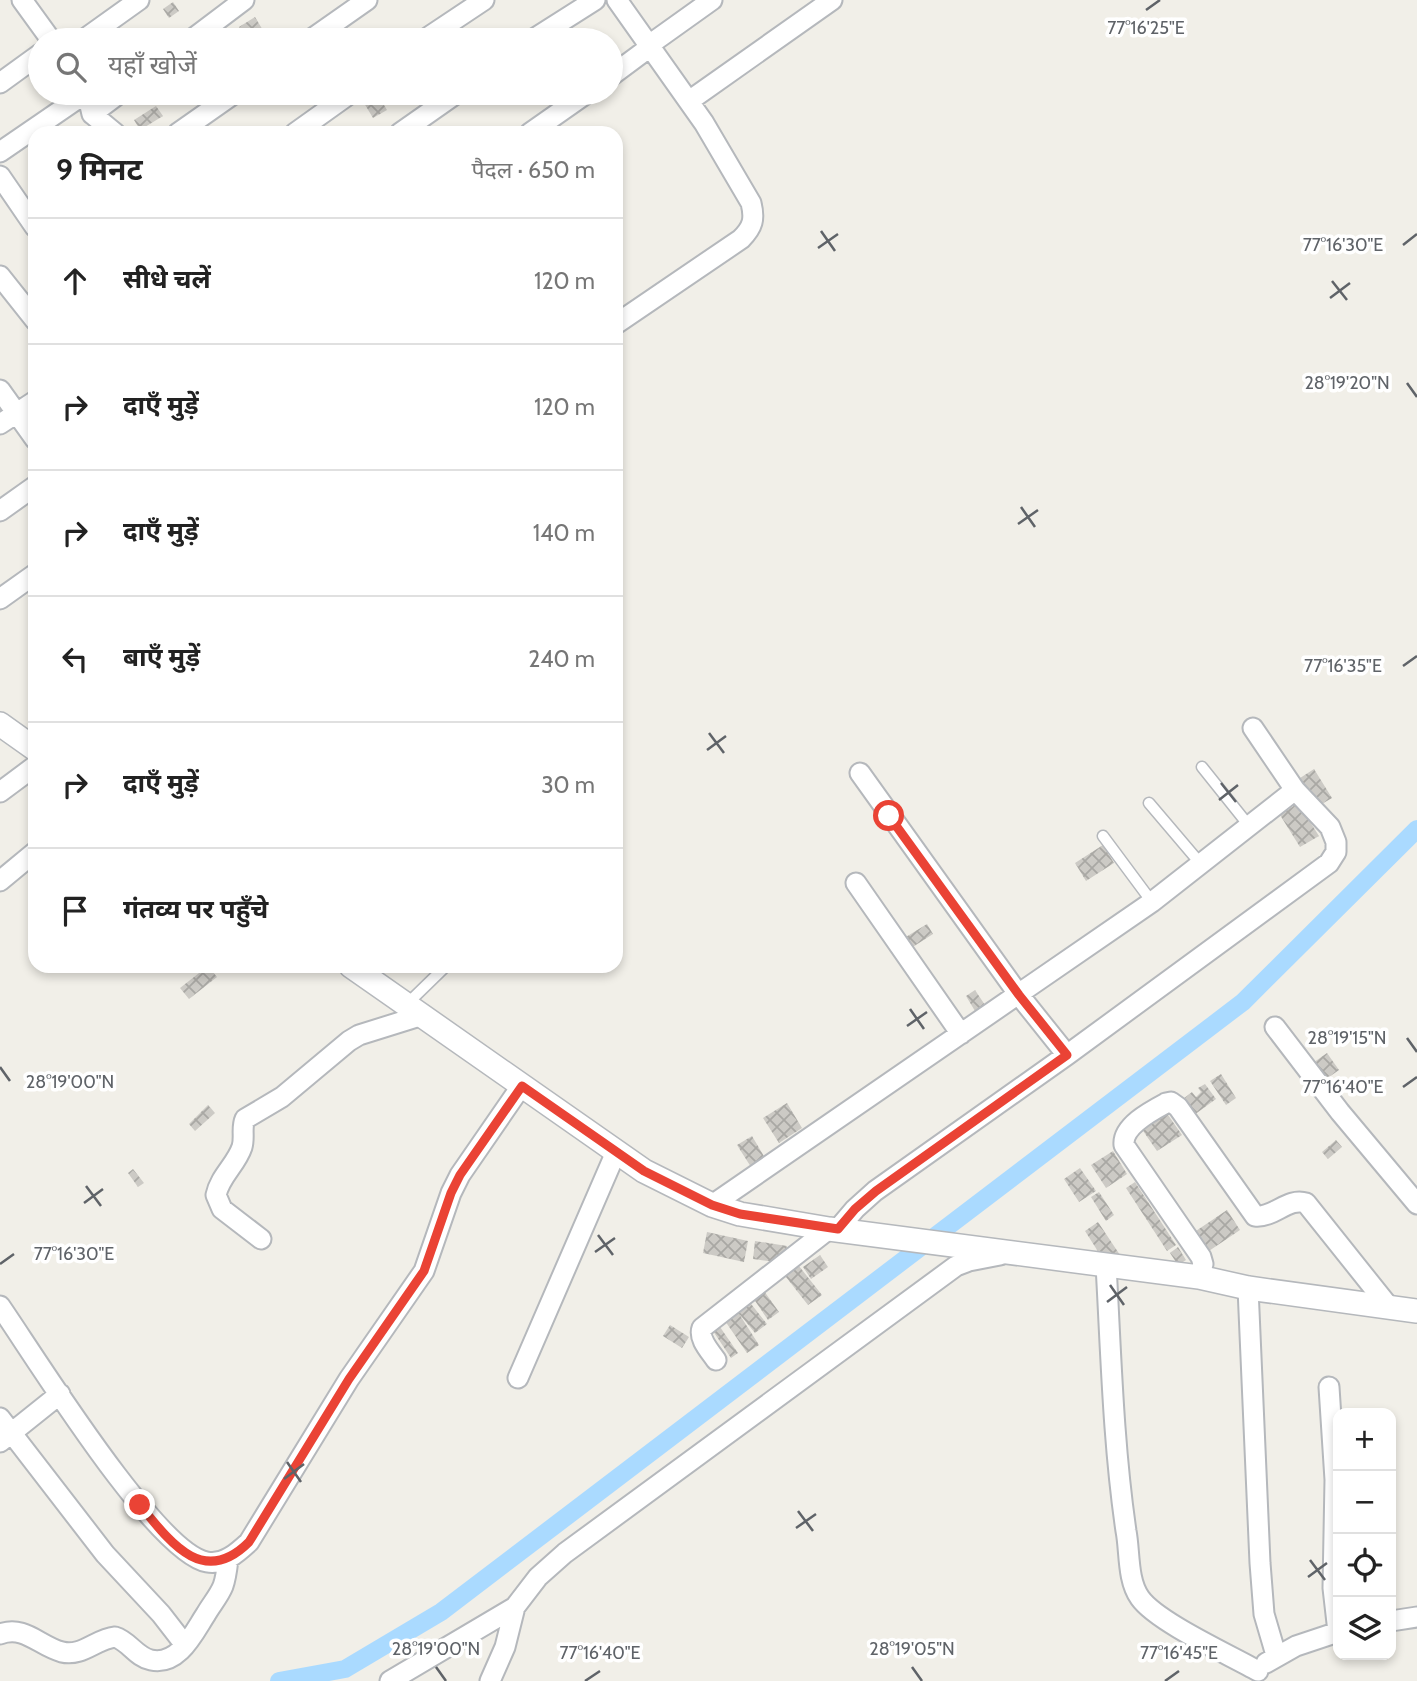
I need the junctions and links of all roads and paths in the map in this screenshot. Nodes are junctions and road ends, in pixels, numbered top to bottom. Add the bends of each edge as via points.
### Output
1 (22, 0) edge
2 (139, 0) edge
3 (244, 0) edge
4 (367, 0) edge
5 (484, 0) edge
6 (594, 0) edge
7 (617, 0) edge
8 (712, 0) edge
9 (832, 0) edge
10 (42, 28) edge
11 (100, 28) edge
12 (207, 28) edge
13 (327, 28) edge
14 (442, 28) edge
15 (551, 28) edge
16 (650, 46) junction
17 (28, 63) edge
18 (623, 67) edge
19 (0, 83) edge
20 (689, 101) junction
21 (69, 105) edge
22 (89, 105) edge
23 (104, 105) edge
24 (218, 105) edge
25 (334, 105) edge
26 (440, 105) edge
27 (570, 105) edge
28 (92, 114) junction
29 (38, 126) edge
30 (107, 126) edge
31 (188, 126) edge
32 (305, 126) edge
33 (410, 126) edge
34 (540, 126) edge
35 (28, 133) edge
36 (0, 152) edge
37 (0, 176) edge
38 (28, 217) edge
39 (0, 276) edge
40 (28, 311) edge
41 (623, 319) edge
42 (0, 390) edge
43 (28, 406) edge
44 (8, 419) edge
45 (28, 434) edge
46 (28, 491) edge
47 (0, 511) edge
48 (28, 579) edge
49 (0, 599) edge
50 (0, 724) edge
51 (1253, 728) dead end
52 (28, 744) edge
53 (1202, 767) dead end
54 (28, 771) edge
55 (860, 773) dead end
56 (1295, 790) junction
57 (0, 792) edge
58 (1149, 803) dead end
59 (1250, 827) junction
60 (1103, 836) dead end
61 (28, 858) edge
62 (1200, 863) junction
63 (0, 881) edge
64 (856, 883) dead end
65 (1152, 902) junction
66 (361, 973) edge
67 (441, 973) edge
68 (1019, 995) junction
69 (415, 1010) junction
70 (1275, 1027) dead end
71 (961, 1034) junction
72 (1067, 1055) junction
73 (522, 1086) junction
74 (616, 1152) junction
75 (1417, 1204) edge
76 (712, 1205) junction
77 (833, 1229) junction
78 (261, 1239) dead end
79 (1008, 1253) junction
80 (1105, 1265) junction
81 (1199, 1277) junction
82 (1248, 1288) junction
83 (0, 1306) edge
84 (1389, 1307) junction
85 (1417, 1311) edge
86 (716, 1360) dead end
87 (517, 1378) dead end
88 (1329, 1387) dead end
89 (60, 1394) junction
90 (4, 1431) edge
91 (228, 1559) junction
92 (1334, 1597) edge
93 (515, 1608) junction
94 (1417, 1617) edge
95 (1396, 1619) edge
96 (0, 1633) edge
97 (1333, 1634) edge
98 (186, 1645) junction
99 (1276, 1656) junction
100 (1257, 1676) edge
101 (390, 1681) edge
102 (490, 1681) edge

1 - 10 street
2 - 11 street
3 - 12 street
4 - 13 street
5 - 14 street
6 - 15 street
7 - 16 street
8 - 16 street
9 - 20 street
16 - 18 street
16 - 20 street
17 - 19 street
20 - 41 street via 751,203 752,225 741,239
21 - 29 street
22 - 28 street
23 - 28 street
24 - 31 street
25 - 32 street
26 - 33 street
27 - 34 street
28 - 30 street
35 - 36 street
37 - 38 street
39 - 40 street
42 - 44 street
43 - 44 street
44 - 45 street
46 - 47 street
48 - 49 street
50 - 52 street
51 - 56 street
53 - 59 lane
54 - 57 street
55 - 68 street
56 - 59 street
56 - 72 street via 1330,827 1336,852 1329,863
58 - 62 lane
59 - 62 street
60 - 65 lane
61 - 63 street
62 - 65 street
64 - 71 street
65 - 68 street
66 - 69 street
67 - 69 lane
68 - 71 street
68 - 72 street
69 - 73 street
69 - 78 street via 349,1041 282,1097 245,1119 241,1149 216,1195 222,1209
70 - 75 street
71 - 76 street
72 - 77 street via 876,1191
73 - 74 street
73 - 91 street via 460,1175 424,1271 345,1386 249,1542
74 - 76 street
74 - 87 street
76 - 77 street
77 - 79 street
77 - 86 street via 702,1328 702,1339
79 - 80 street
79 - 93 street via 956,1266 565,1553 538,1577
80 - 81 street
80 - 100 street via 1122,1506 1135,1588 1145,1604 1163,1617
81 - 82 street
81 - 84 street via 1201,1257 1123,1140 1127,1130 1171,1102 1255,1216 1298,1201 1306,1203
82 - 84 street
82 - 99 street via 1262,1588 1266,1625
83 - 89 street
84 - 85 street
88 - 92 street via 1335,1480
89 - 90 street
89 - 91 street via 172,1541 197,1560
90 - 98 street
91 - 98 street via 223,1587
93 - 101 street
93 - 102 street
94 - 95 street
96 - 98 street via 21,1631 64,1653 115,1637 151,1660 162,1660
97 - 99 street
99 - 100 street

